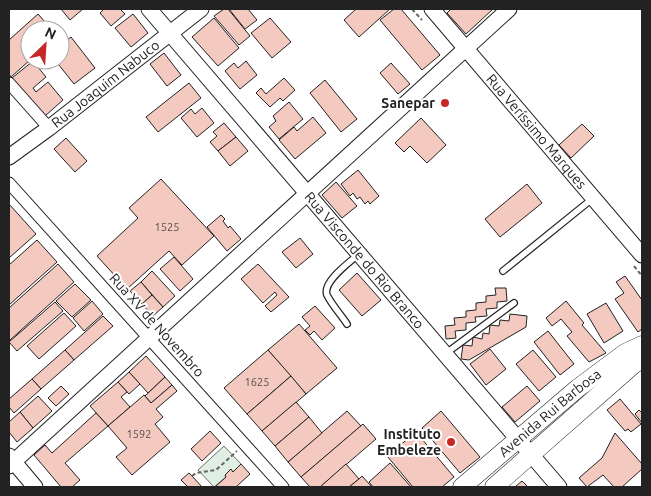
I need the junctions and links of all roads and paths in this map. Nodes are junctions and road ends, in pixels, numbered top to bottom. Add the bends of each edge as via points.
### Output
1 (149, 9) edge
2 (201, 9) edge
3 (432, 9) edge
4 (509, 9) edge
5 (170, 33) junction
6 (466, 49) junction
7 (9, 83) edge
8 (49, 128) junction
9 (9, 157) edge
10 (9, 183) edge
11 (308, 194) junction
12 (593, 198) junction
13 (359, 254) junction
14 (642, 255) edge
15 (503, 271) dead end
16 (514, 303) dead end
17 (347, 324) dead end
18 (149, 339) junction
19 (642, 345) edge
20 (445, 355) junction
21 (642, 360) edge
22 (518, 440) junction
23 (245, 445) junction
24 (531, 455) junction
25 (10, 461) edge
26 (192, 476) dead end
27 (35, 487) edge
28 (283, 487) edge
29 (462, 487) edge
30 (494, 487) edge
31 (559, 487) edge

1 - 5 main road, Rua Visconde do Rio Branco
2 - 5 main road, Rua Joaquim Nabuco
3 - 6 main road, Rua Veríssimo Marques
4 - 6 main road
5 - 8 main road, Rua Joaquim Nabuco
5 - 11 main road, Rua Visconde do Rio Branco
6 - 11 main road
6 - 12 main road, Rua Veríssimo Marques
7 - 8 street
8 - 9 main road, Rua Joaquim Nabuco
10 - 18 street, Rua XV de Novembro
11 - 13 main road, Rua Visconde do Rio Branco
11 - 18 main road
12 - 14 main road, Rua Veríssimo Marques
12 - 15 lane
13 - 17 lane via 326,286 327,294
13 - 20 main road, Rua Visconde do Rio Branco
16 - 20 lane
18 - 23 street, Rua XV de Novembro via 203,392
18 - 25 main road
19 - 22 main road, Avenida Rui Barbosa via 585,383
20 - 22 main road, Rua Visconde do Rio Branco
21 - 24 main road, Avenida Rui Barbosa
22 - 24 main road, Rua Visconde do Rio Branco
22 - 29 main road, Avenida Rui Barbosa
23 - 26 path via 216,470
23 - 28 street, Rua XV de Novembro
24 - 30 main road, Avenida Rui Barbosa
24 - 31 main road, Rua Visconde do Rio Branco
25 - 27 main road

